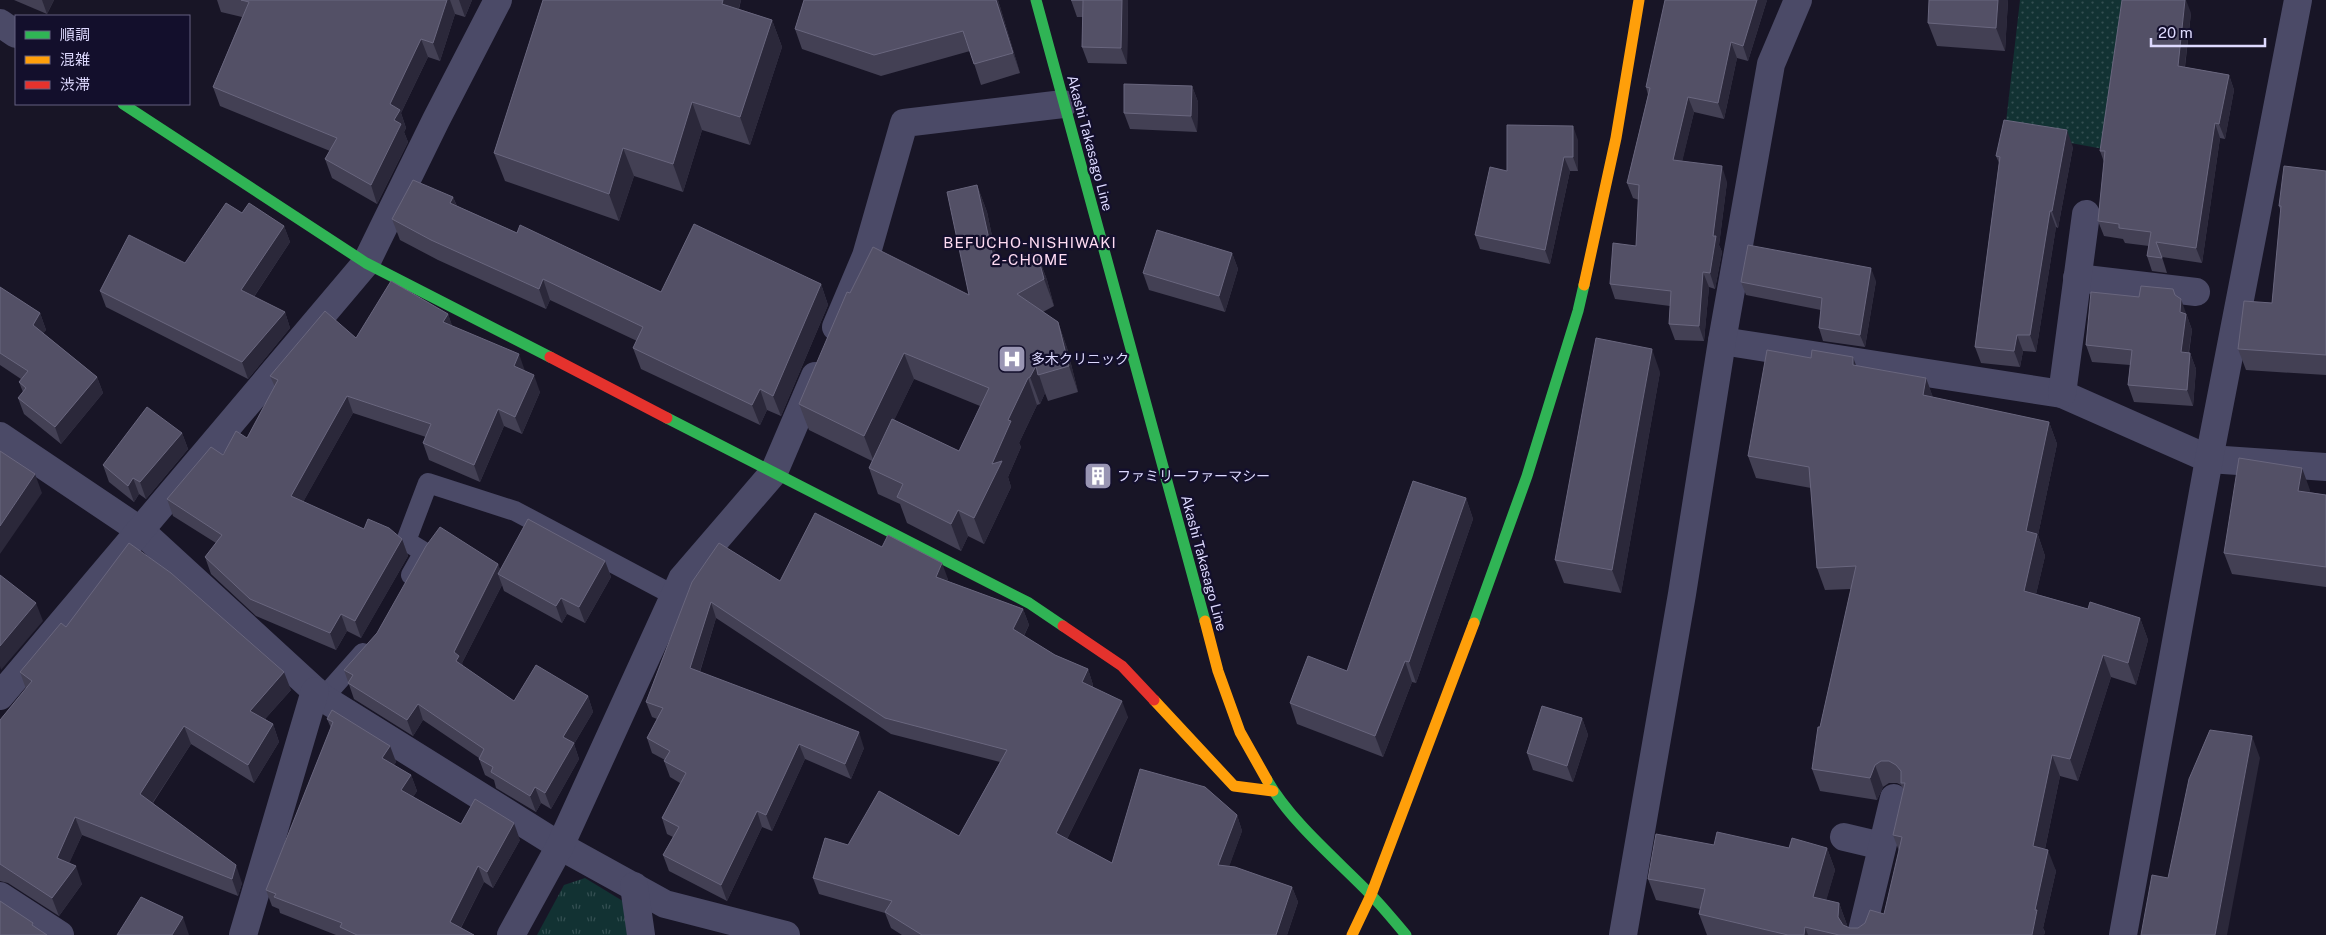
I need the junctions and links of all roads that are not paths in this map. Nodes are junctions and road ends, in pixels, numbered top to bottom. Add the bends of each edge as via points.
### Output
1 (498, 0) edge
2 (1036, 0) edge
3 (1639, 0) edge
4 (1798, 0) edge
5 (2298, 0) edge
6 (0, 23) edge
7 (15, 33) edge
8 (1063, 104) junction
9 (125, 105) edge
10 (2086, 214) dead end
11 (366, 263) junction
12 (2078, 278) junction
13 (2196, 292) dead end
14 (1722, 342) junction
15 (2062, 394) junction
16 (0, 436) edge
17 (2209, 459) junction
18 (2326, 467) edge
19 (774, 472) junction
20 (141, 531) junction
21 (400, 594) edge
22 (675, 596) junction
23 (377, 635) edge
24 (319, 694) junction
25 (0, 696) edge
26 (1273, 791) junction
27 (1894, 798) dead end
28 (1844, 837) dead end
29 (560, 846) junction
30 (1882, 846) junction
31 (634, 886) junction
32 (1371, 895) junction
33 (0, 896) edge
34 (60, 935) edge
35 (243, 935) edge
36 (511, 935) edge
37 (641, 935) edge
38 (786, 935) edge
39 (1352, 935) edge
40 (1406, 935) edge
41 (1623, 935) edge
42 (1861, 935) edge
43 (2123, 935) edge

1 - 11 street
2 - 8 street, Akashi Takasago Line
3 - 32 street via 1616,138 1575,320 1527,476
4 - 14 street via 1771,64
5 - 17 street
6 - 7 street
8 - 19 street via 904,122 866,256
8 - 26 street, Akashi Takasago Line via 1218,671 1240,732
9 - 11 street
10 - 12 street
11 - 19 street
11 - 20 street
12 - 13 street
12 - 15 street
14 - 15 street
14 - 41 street
15 - 17 street
16 - 20 street
17 - 18 street
17 - 43 street
19 - 22 street via 682,579
19 - 26 street via 1029,603 1122,666 1234,786
20 - 24 street
20 - 25 street
21 - 22 lane via 424,552 406,542 428,483 515,510
22 - 29 street
23 - 24 lane
24 - 29 street
24 - 35 street
26 - 32 street, Akashi Takasago Line via 1323,849
27 - 30 street
28 - 30 street
29 - 31 street
29 - 36 street
30 - 42 street
31 - 37 street
31 - 38 street via 665,904
32 - 39 street
32 - 40 street, Akashi Takasago Line
33 - 34 street

